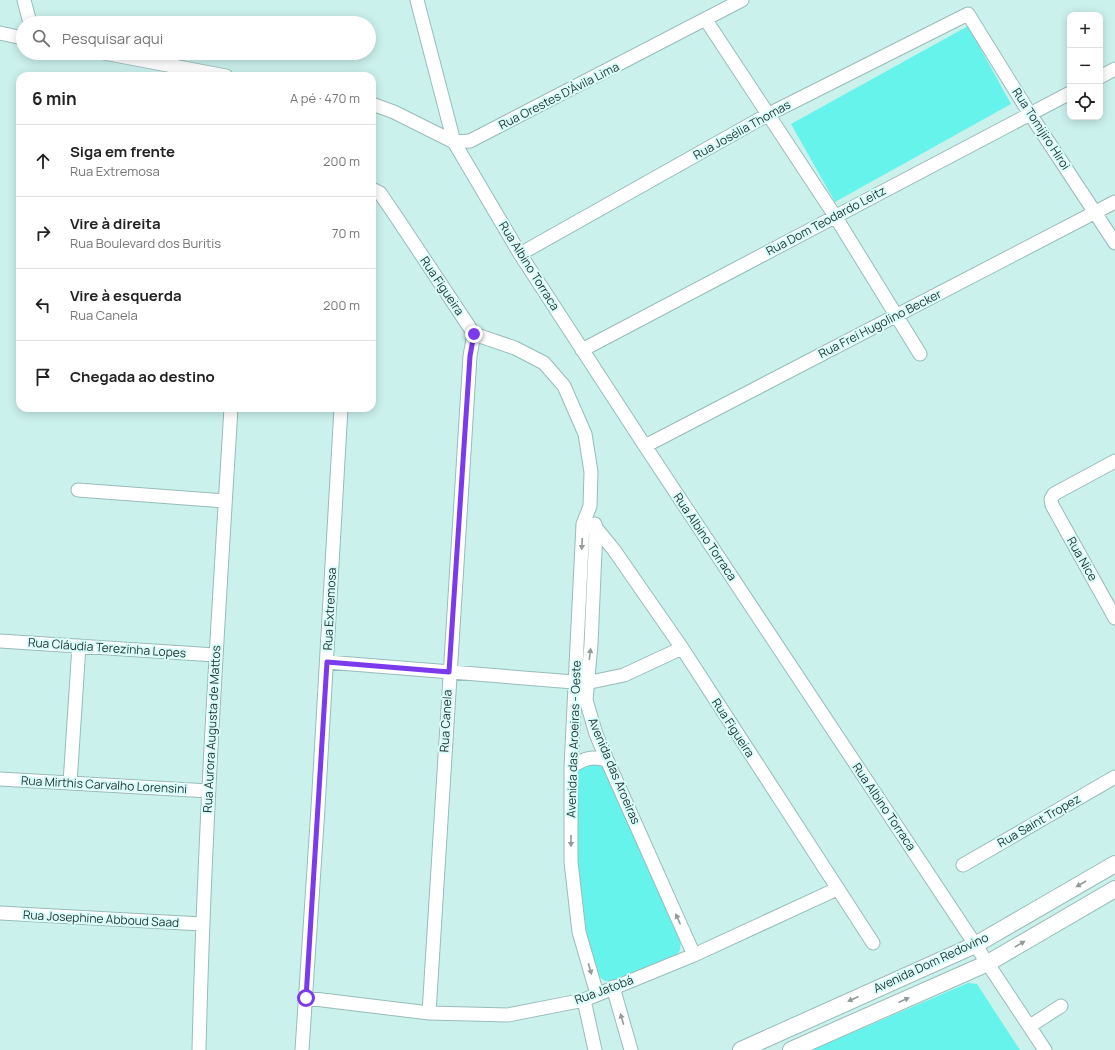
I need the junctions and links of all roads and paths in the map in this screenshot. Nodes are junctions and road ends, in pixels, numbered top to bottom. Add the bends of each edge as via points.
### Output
1 (24, 0) edge
2 (417, 0) edge
3 (742, 0) edge
4 (968, 14) joint
5 (28, 16) edge
6 (706, 20) junction
7 (0, 34) edge
8 (16, 37) edge
9 (141, 60) edge
10 (1115, 69) edge
11 (205, 72) edge
12 (1103, 75) edge
13 (1067, 95) edge
14 (376, 105) edge
15 (1030, 114) junction
16 (767, 115) junction
17 (454, 142) junction
18 (376, 191) edge
19 (1115, 202) edge
20 (1096, 212) junction
21 (835, 216) junction
22 (1115, 242) edge
23 (520, 254) junction
24 (895, 316) junction
25 (474, 334) junction
26 (582, 350) junction
27 (920, 354) dead end
28 (231, 412) edge
29 (341, 412) edge
30 (645, 446) junction
31 (1115, 461) edge
32 (78, 490) dead end
33 (225, 502) junction
34 (590, 506) junction
35 (583, 524) junction
36 (596, 528) junction
37 (1115, 618) edge
38 (0, 641) edge
39 (79, 646) junction
40 (682, 648) junction
41 (215, 655) junction
42 (327, 662) junction
43 (449, 672) junction
44 (581, 682) junction
45 (607, 760) junction
46 (571, 767) junction
47 (1115, 777) edge
48 (0, 779) edge
49 (70, 783) junction
50 (209, 791) junction
51 (1115, 864) edge
52 (963, 865) dead end
53 (837, 889) junction
54 (1115, 889) edge
55 (0, 913) edge
56 (202, 924) junction
57 (873, 943) dead end
58 (975, 945) junction
59 (694, 955) junction
60 (988, 963) junction
61 (613, 988) junction
62 (597, 994) junction
63 (306, 998) junction
64 (584, 1000) junction
65 (1061, 1006) dead end
66 (429, 1013) junction
67 (1030, 1026) junction
68 (199, 1050) edge
69 (302, 1050) edge
70 (595, 1050) edge
71 (631, 1050) edge
72 (741, 1050) edge
73 (791, 1050) edge
74 (1045, 1050) edge

1 - 5 street
2 - 17 street, Rua Albino Torraca
3 - 6 street, Rua Orestes D'Ávila Lima
4 - 15 street, Rua Tomijiro Hiroi
4 - 16 street, Rua Josélia Thomas
6 - 16 street
6 - 17 street, Rua Orestes D'Ávila Lima via 470,141
7 - 8 street
9 - 11 street
10 - 12 street
13 - 15 street, Rua Dom Teodardo Leitz
14 - 17 street
15 - 20 street, Rua Tomijiro Hiroi
15 - 21 street, Rua Dom Teodardo Leitz
16 - 21 street
16 - 23 street, Rua Josélia Thomas
17 - 23 street, Rua Albino Torraca
18 - 25 street, Rua Figueira via 380,193
19 - 20 street, Rua Frei Hugolino Becker
20 - 22 street, Rua Tomijiro Hiroi
20 - 24 street, Rua Frei Hugolino Becker
21 - 24 street
21 - 26 street, Rua Dom Teodardo Leitz
23 - 26 street, Rua Albino Torraca
24 - 27 street
24 - 30 street, Rua Frei Hugolino Becker
25 - 34 street via 515,348 544,363 564,386 585,434 591,472
25 - 43 street, Rua Canela via 470,356
26 - 30 street, Rua Albino Torraca
28 - 33 street, Rua Aurora Augusta de Mattos
29 - 42 street, Rua Extremosa
30 - 58 street, Rua Albino Torraca
31 - 37 street, Rua Nice via 1054,494 1051,499
32 - 33 street
33 - 41 street, Rua Aurora Augusta de Mattos
34 - 35 street, Avenida das Aroeiras - Oeste
34 - 36 street, Avenida das Aroeiras
35 - 36 street
35 -> 44 street, Avenida das Aroeiras - Oeste
36 - 40 street, Rua Figueira
44 -> 36 street, Avenida das Aroeiras via 591,644
38 - 39 street, Rua Cláudia Terezinha Lopes
39 - 41 street, Rua Cláudia Terezinha Lopes
39 - 49 street
40 - 44 street via 624,675
40 - 53 street, Rua Figueira
41 - 50 street, Rua Aurora Augusta de Mattos
42 - 43 street
42 - 63 street, Rua Extremosa
43 - 44 street
43 - 66 street, Rua Canela
44 - 45 street, Avenida das Aroeiras via 596,734
44 - 46 street, Avenida das Aroeiras - Oeste
45 - 46 street via 595,757 583,759
59 -> 45 street, Avenida das Aroeiras
46 -> 62 street, Avenida das Aroeiras - Oeste via 571,862 579,932
47 - 52 street, Rua Saint Tropez
48 - 49 street, Rua Mirthis Carvalho Lorensini
49 - 50 street, Rua Mirthis Carvalho Lorensini
50 - 56 street, Rua Aurora Augusta de Mattos
51 -> 58 street, Avenida Dom Redovino
53 - 57 street, Rua Figueira
53 - 59 street, Rua Jatobá
60 -> 54 street, Avenida Dom Redovino
55 - 56 street, Rua Josephine Abboud Saad
56 - 68 street, Rua Aurora Augusta de Mattos
58 - 60 street, Rua Albino Torraca
58 -> 72 street, Avenida Dom Redovino
59 - 61 street, Rua Jatobá
60 - 67 street, Rua Albino Torraca
73 -> 60 street, Avenida Dom Redovino
61 - 62 street, Rua Jatobá
71 -> 61 street
62 - 64 street, Rua Jatobá
63 - 66 street, Rua Jatobá
63 - 69 street, Rua Extremosa
64 - 66 street, Rua Jatobá via 508,1014
64 - 70 street
65 - 67 street
67 - 74 street, Rua Albino Torraca

